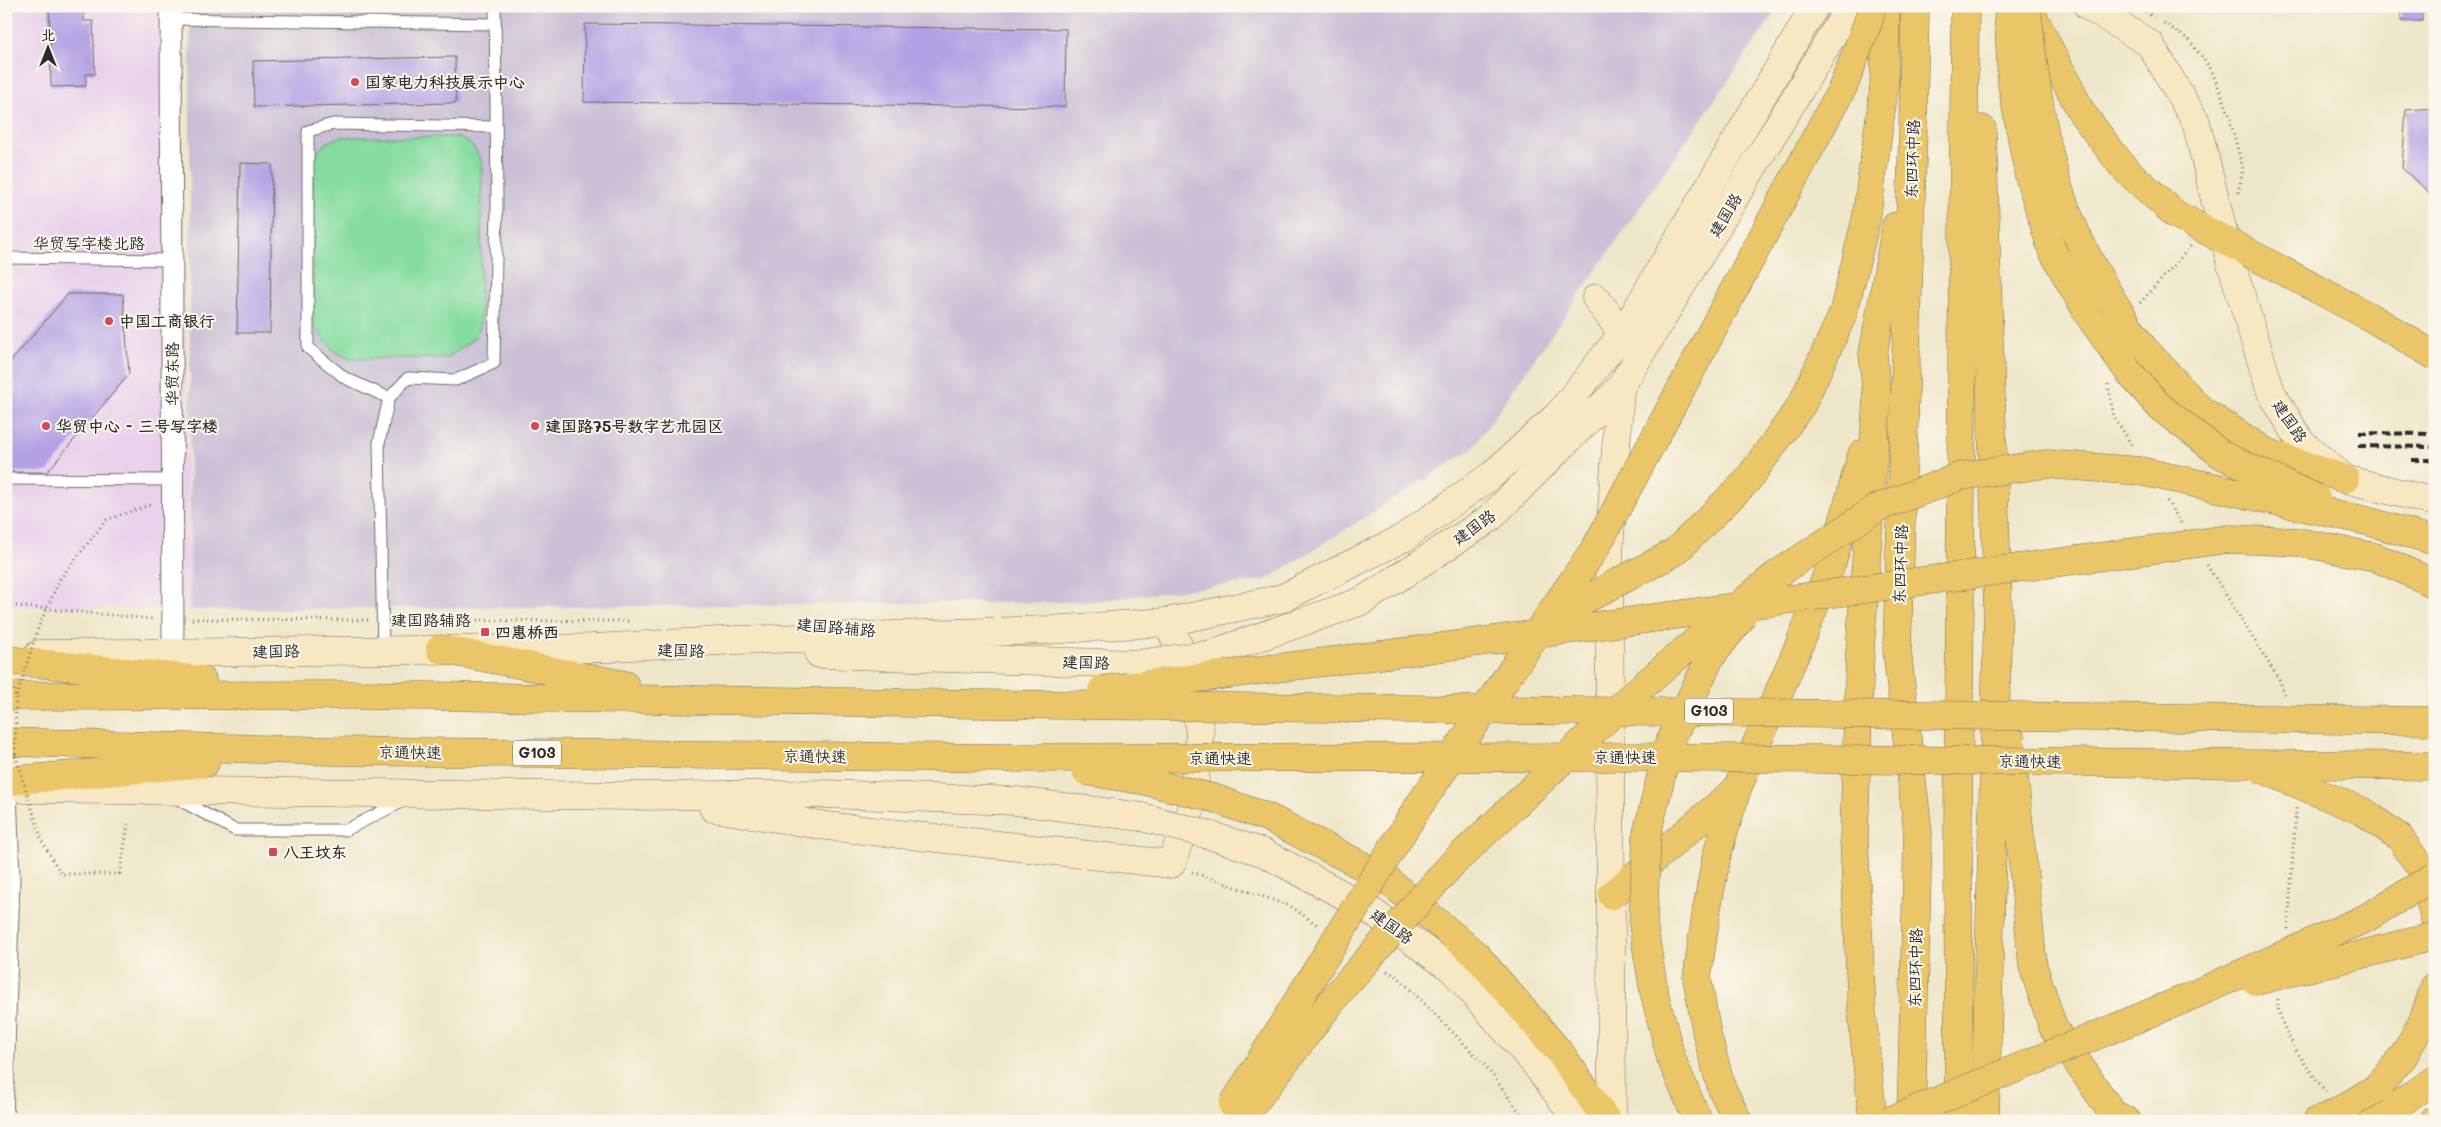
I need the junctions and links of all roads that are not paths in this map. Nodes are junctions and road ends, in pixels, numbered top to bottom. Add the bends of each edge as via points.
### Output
1 (495, 6) edge
2 (1815, 6) edge
3 (1872, 6) edge
4 (1886, 6) edge
5 (1914, 6) edge
6 (1966, 6) edge
7 (2008, 6) edge
8 (2027, 6) edge
9 (2088, 6) edge
10 (1853, 11) edge
11 (170, 12) edge
12 (495, 24) junction
13 (1966, 47) junction
14 (496, 127) junction
15 (1913, 128) junction
16 (6, 258) edge
17 (172, 260) junction
18 (1596, 298) dead end
19 (1623, 333) junction
20 (2435, 356) edge
21 (1639, 357) junction
22 (1620, 388) junction
23 (388, 398) junction
24 (1877, 399) junction
25 (6, 479) edge
26 (2344, 479) junction
27 (172, 488) junction
28 (2435, 502) edge
29 (2367, 521) junction
30 (2435, 541) edge
31 (1776, 575) junction
32 (2435, 584) edge
33 (1998, 608) junction
34 (1167, 622) junction
35 (594, 648) junction
36 (1428, 649) junction
37 (383, 650) junction
38 (440, 650) junction
39 (173, 652) junction
40 (6, 654) edge
41 (6, 661) edge
42 (353, 695) junction
43 (11, 697) edge
44 (693, 698) junction
45 (983, 704) junction
46 (2435, 721) edge
47 (11, 748) edge
48 (331, 751) junction
49 (1008, 758) junction
50 (2247, 763) junction
51 (2435, 766) edge
52 (7, 785) edge
53 (1737, 789) junction
54 (164, 791) junction
55 (418, 793) junction
56 (632, 796) junction
57 (2435, 876) edge
58 (1612, 895) junction
59 (2435, 920) edge
60 (2435, 936) edge
61 (2435, 986) edge
62 (2182, 1000) junction
63 (2435, 1080) edge
64 (2378, 1108) edge
65 (2326, 1117) edge
66 (7, 1121) edge
67 (1223, 1121) edge
68 (1240, 1121) edge
69 (1578, 1121) edge
70 (1607, 1121) edge
71 (1612, 1121) edge
72 (1698, 1121) edge
73 (1738, 1121) edge
74 (1872, 1121) edge
75 (1890, 1121) edge
76 (1911, 1121) edge
77 (1959, 1121) edge
78 (1985, 1121) edge
79 (2127, 1121) edge

1 - 12 lane
2 - 19 street
3 - 67 highway, bridge via 1844,85 1596,547 1418,807
4 - 36 highway, bridge via 1884,89 1866,220 1843,314 1802,404 1753,473 1676,552 1556,615
5 - 15 highway, 东四环中路
6 - 13 highway
7 - 29 highway, bridge via 2012,84 2029,176 2052,250 2090,317 2128,370 2160,407 2222,455
8 - 20 highway, bridge via 2082,113 2123,166 2175,214 2370,317
8 - 26 highway, bridge via 2032,65 2052,162 2069,218 2113,302 2141,345 2201,410 2266,452
9 - 26 street, 建国路, bridge via 2150,44 2196,122 2230,260 2271,392 2301,442
10 - 21 street, 建国路
11 - 12 lane
11 - 17 street, 华贸东路
12 - 14 lane
13 - 33 highway via 1981,98
13 - 77 highway via 1958,832
14 - 23 lane via 494,363 456,380 408,378
14 - 23 lane via 333,124 308,131 308,348 345,378
15 - 24 highway via 1874,354
15 - 76 highway, 东四环中路 via 1897,651 1918,833
16 - 17 lane, 华贸写字楼北路
17 - 27 street, 华贸东路
18 - 19 street
19 - 21 street
19 - 34 street via 1553,420 1492,475 1403,538 1283,598
21 - 22 street, 建国路
22 - 35 street, 建国路, bridge via 1489,519 1474,530 1362,601 1211,654 1138,664
22 - 58 street via 1610,553
23 - 37 lane via 379,443
24 - 53 highway via 1832,562
24 - 74 highway via 1860,651 1854,838 1862,1014
25 - 27 lane
26 - 28 street, 建国路
27 - 39 street, 华贸东路
29 - 30 highway
29 - 31 highway, bridge via 2140,471 2046,464 1961,476 1877,508
31 - 68 highway, bridge via 1629,698 1453,863 1339,992
31 - 72 highway, bridge via 1710,658 1669,744 1647,833 1643,924 1654,992 1671,1058
32 - 36 highway, bridge via 2375,558 2298,542 2228,539
33 - 78 highway
33 - 79 highway via 2032,966 2053,1027 2113,1114
34 - 35 street via 1048,630
34 - 56 street via 1191,671 1200,734 1192,805 1171,864 827,826
35 - 38 street, 建国路
36 - 45 highway, bridge
37 - 38 street, 建国路
37 - 39 street, 建国路
38 - 44 highway
39 - 40 street, 建国路
41 - 42 highway
42 - 43 highway, G103
42 - 44 highway, G103
44 - 45 highway, G103
45 - 46 highway, G103, bridge
47 - 48 highway, 京通快速 / G103
48 - 49 highway, 京通快速 / G103
48 - 52 highway
49 - 50 highway, 京通快速 / G103, bridge via 1649,757
49 - 70 highway, bridge via 1146,781 1214,798 1270,818 1384,877 1476,955 1561,1054
50 - 51 highway, 京通快速 / G103, bridge
50 - 59 highway, bridge via 2364,812 2400,838 2421,868
52 - 54 street, 建国路
52 - 66 lane via 14,878
53 - 58 highway
53 - 73 highway via 1717,854 1697,978 1719,1080
54 - 55 street, 建国路
54 - 55 lane via 235,830 346,830
55 - 56 street, 建国路
56 - 69 street, 建国路, bridge via 824,794 1016,801 1142,817 1264,853 1364,906 1453,970 1536,1065
57 - 62 highway, bridge via 2366,918
58 - 71 street
60 - 62 highway, bridge
61 - 64 highway via 2423,1021
62 - 75 highway, bridge
63 - 64 highway
64 - 65 highway, bridge

